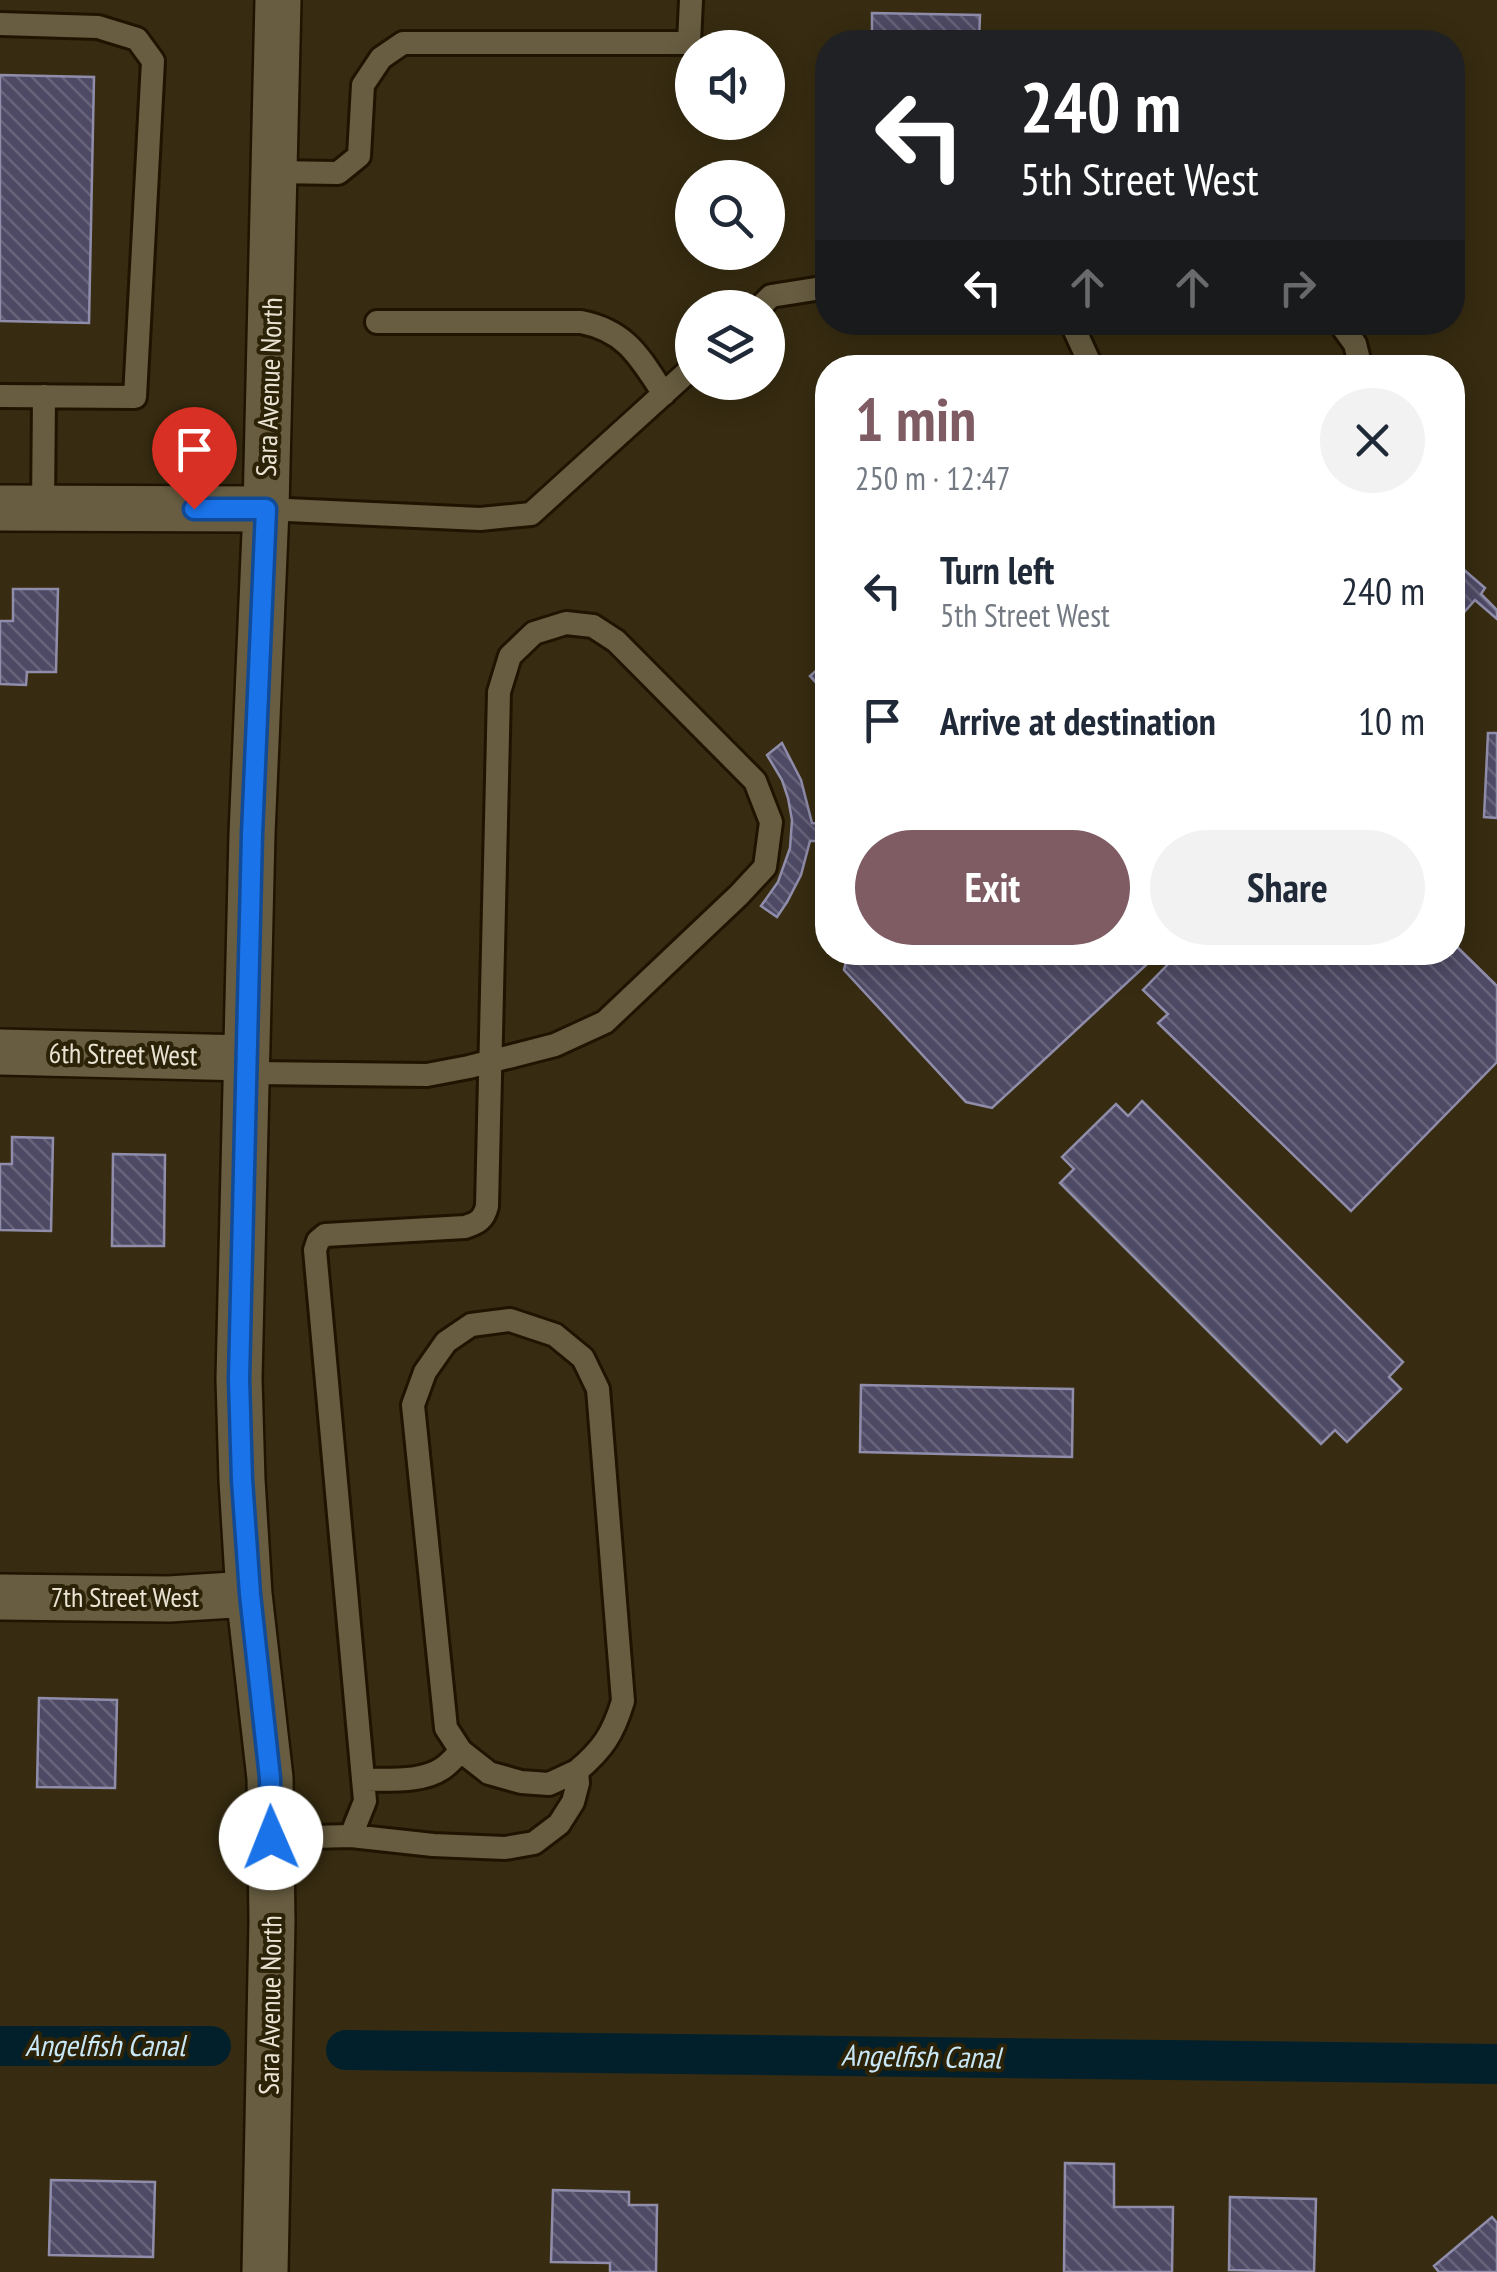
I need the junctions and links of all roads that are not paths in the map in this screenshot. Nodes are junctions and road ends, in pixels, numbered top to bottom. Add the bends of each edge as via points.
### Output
1 (278, 0) edge
2 (690, 0) edge
3 (0, 24) edge
4 (275, 172) junction
5 (815, 289) edge
6 (785, 294) edge
7 (377, 322) dead end
8 (675, 384) edge
9 (664, 394) junction
10 (0, 396) edge
11 (44, 396) junction
12 (21, 508) edge
13 (266, 509) junction
14 (0, 1052) edge
15 (489, 1062) junction
16 (246, 1065) junction
17 (250, 1594) junction
18 (0, 1597) edge
19 (461, 1751) junction
20 (576, 1770) junction
21 (364, 1780) junction
22 (351, 1836) junction
23 (271, 1838) junction
24 (265, 2272) edge

1 - 4 street, Sara Avenue North
2 - 4 lane via 689,43 403,43 381,58 363,85 358,156 338,173
3 - 11 lane via 98,27 137,39 153,61 135,397
4 - 13 street, Sara Avenue North
5 - 6 lane
7 - 9 lane via 595,325 636,351
8 - 9 lane
9 - 13 lane via 531,514
10 - 11 lane
11 - 12 lane
12 - 13 street
13 - 16 street, Sara Avenue North
14 - 16 street, 6th Street West
15 - 15 lane via 499,692 510,656 534,633 566,623 593,626 755,780 771,822 766,867 605,1022 556,1045
15 - 16 lane via 427,1075
15 - 21 lane via 487,1206 477,1224 325,1235 314,1250
16 - 17 street, Sara Avenue North via 239,1379
17 - 18 street, 7th Street West
17 - 23 street, Sara Avenue North
19 - 20 lane via 489,1773 521,1782 549,1784
19 - 20 lane via 446,1728 412,1405 446,1342 472,1325 510,1320 555,1335 582,1358 598,1390 623,1701 615,1729
19 - 21 lane via 426,1775
20 - 22 lane via 573,1802 559,1824 534,1843 506,1848
21 - 22 lane via 365,1801
22 - 23 lane
23 - 24 street, Sara Avenue North

